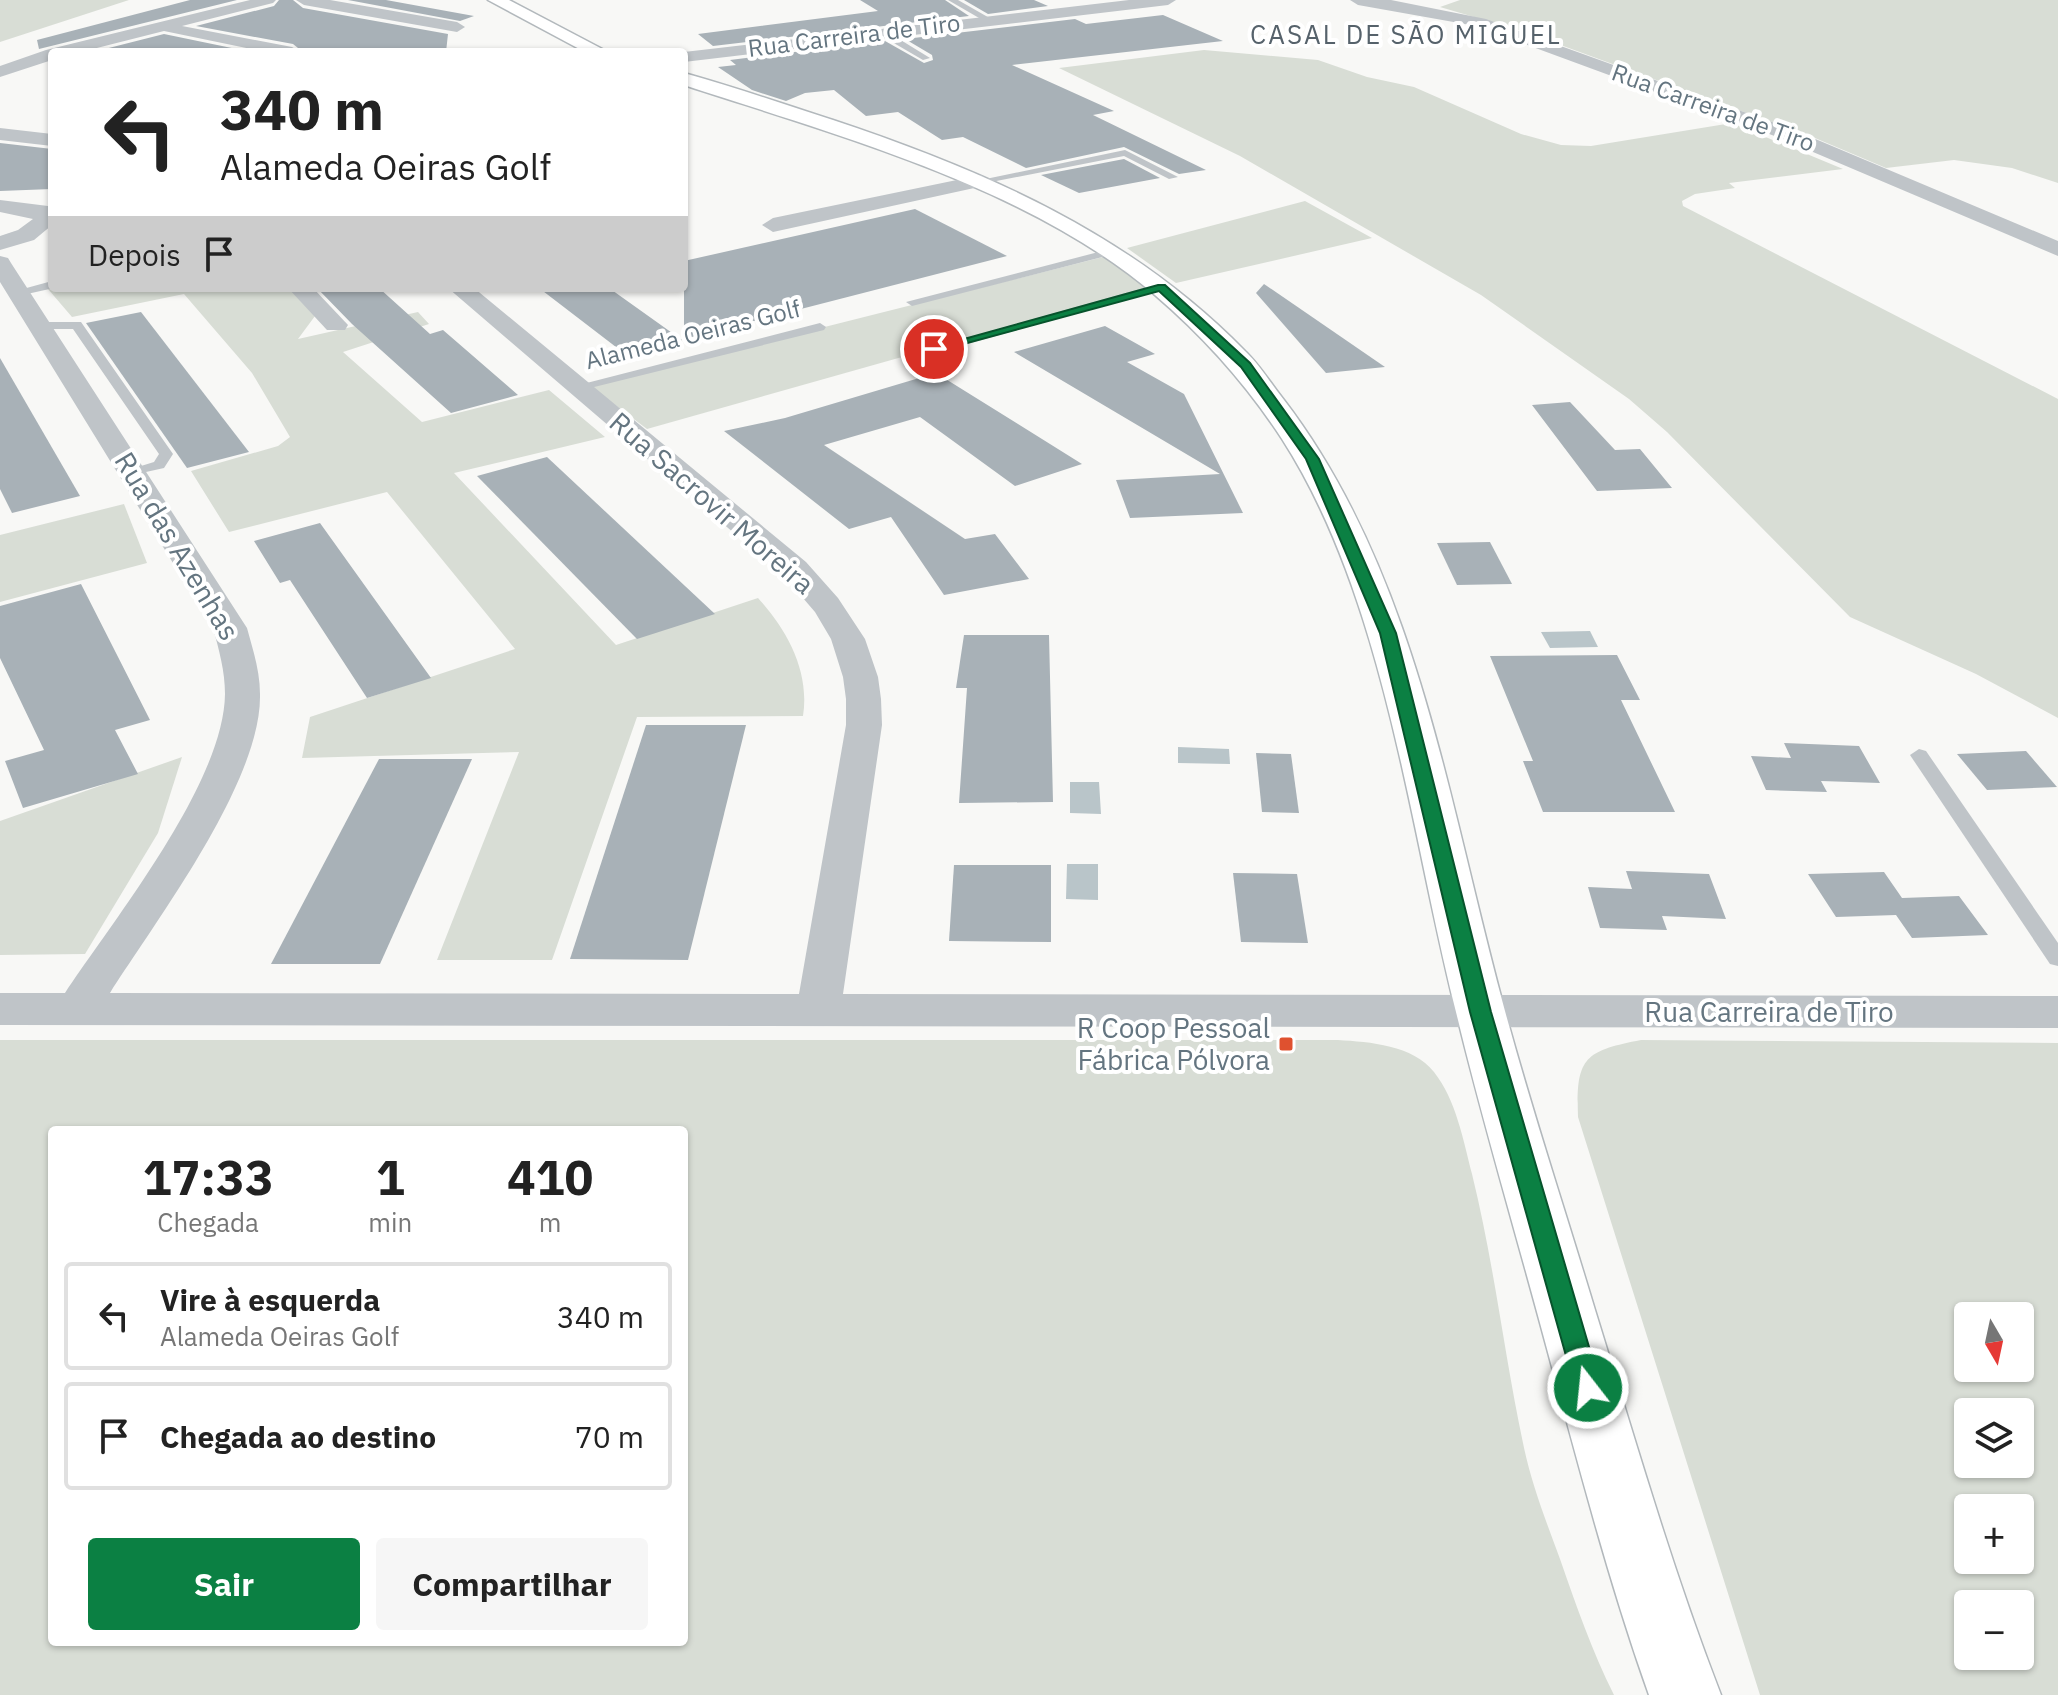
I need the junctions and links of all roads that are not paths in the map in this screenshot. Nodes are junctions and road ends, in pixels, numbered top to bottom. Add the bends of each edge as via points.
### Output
1 (268, 0) edge
2 (304, 0) edge
3 (496, 0) edge
4 (952, 0) edge
5 (1168, 0) edge
6 (1358, 0) edge
7 (989, 20) junction
8 (160, 27) junction
9 (457, 27) dead end
10 (883, 33) junction
11 (80, 48) edge
12 (271, 48) edge
13 (591, 48) edge
14 (48, 57) edge
15 (688, 57) edge
16 (926, 58) dead end
17 (0, 72) edge
18 (688, 80) edge
19 (0, 134) edge
20 (48, 140) edge
21 (1173, 177) dead end
22 (981, 181) junction
23 (0, 206) edge
24 (46, 225) edge
25 (773, 225) dead end
26 (0, 243) edge
27 (2058, 249) edge
28 (1110, 252) junction
29 (9, 277) edge
30 (48, 284) edge
31 (1161, 287) junction
32 (304, 292) edge
33 (471, 292) edge
34 (912, 302) dead end
35 (336, 325) dead end
36 (820, 327) dead end
37 (934, 349) dead end
38 (578, 387) junction
39 (1919, 755) dead end
40 (2058, 959) edge
41 (0, 1009) edge
42 (819, 1009) junction
43 (77, 1010) junction
44 (1480, 1012) junction
45 (2058, 1012) edge
46 (1685, 1695) edge

1 - 8 street
2 - 9 street
3 - 13 street
4 - 7 lane
5 - 7 street, Rua Carreira de Tiro
6 - 27 street, Rua Carreira de Tiro via 1480,22 1787,134
7 - 10 street, Rua Carreira de Tiro
8 - 11 street
8 - 12 street
10 - 15 street, Rua Carreira de Tiro
10 - 16 lane
14 - 17 street
18 - 22 street
19 - 20 street
21 - 22 lane via 1125,153
22 - 25 street
22 - 28 street
23 - 24 street via 40,211
24 - 26 street
28 - 31 street
28 - 34 lane
29 - 30 lane
29 - 43 street, Rua das Azenhas via 230,628 243,671 241,719 230,762
31 - 37 lane
31 - 44 street via 1236,355 1272,398 1313,459 1359,560 1388,633
32 - 35 street
33 - 38 street, Rua Sacrovir Moreira
36 - 38 lane, Alameda Oeiras Golf
38 - 42 street, Rua Sacrovir Moreira via 795,569 834,614 857,658 864,680 864,725
39 - 40 lane
41 - 43 street, Rua Carreira de Tiro
42 - 43 street, Rua Carreira de Tiro
42 - 44 street, Rua Carreira de Tiro
44 - 45 street, Rua Carreira de Tiro
44 - 46 street via 1661,1633

